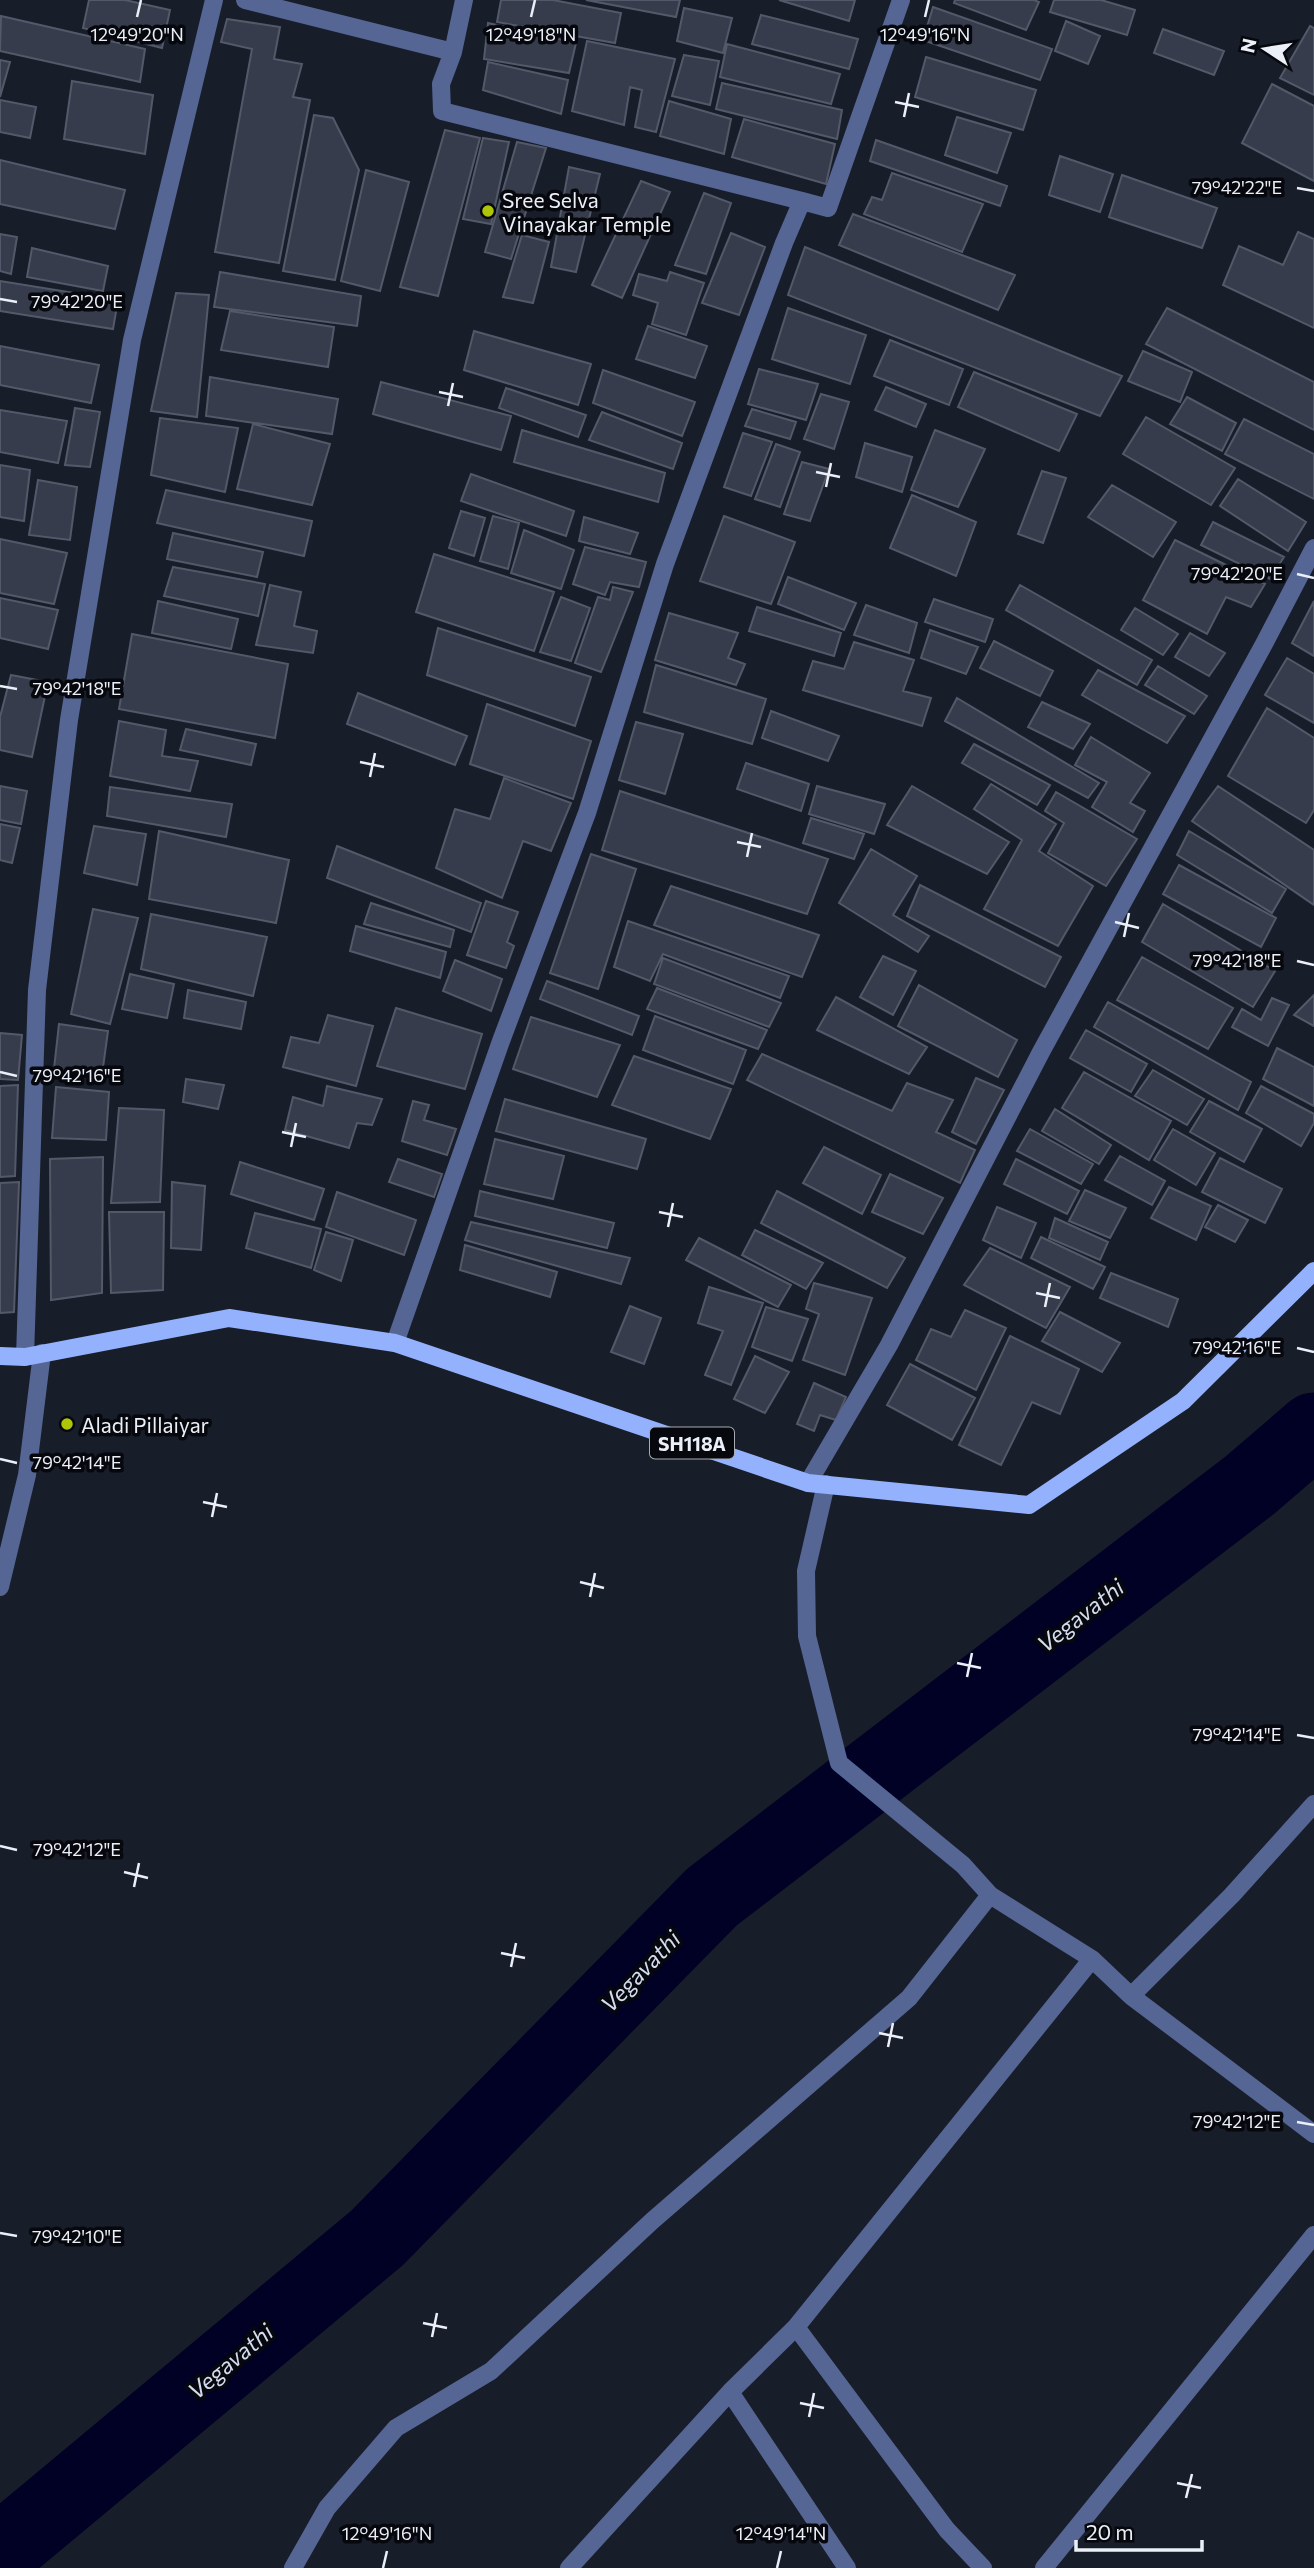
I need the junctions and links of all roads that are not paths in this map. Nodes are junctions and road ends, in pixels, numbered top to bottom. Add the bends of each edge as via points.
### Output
1 (214, 0) edge
2 (245, 0) edge
3 (464, 0) edge
4 (901, 0) edge
5 (453, 52) junction
6 (802, 201) junction
7 (1314, 548) edge
8 (1314, 1271) edge
9 (395, 1343) junction
10 (34, 1355) junction
11 (0, 1356) edge
12 (817, 1483) junction
13 (0, 1587) edge
14 (1314, 1804) edge
15 (990, 1895) junction
16 (1092, 1959) junction
17 (1131, 1996) junction
18 (1314, 2134) edge
19 (1314, 2235) edge
20 (796, 2327) junction
21 (730, 2392) junction
22 (293, 2568) edge
23 (569, 2568) edge
24 (848, 2568) edge
25 (984, 2568) edge
26 (1044, 2568) edge

1 - 10 street via 132,340 68,720 37,990
2 - 5 street
3 - 5 street
4 - 6 street via 828,208
5 - 6 street via 441,84 442,111
6 - 9 street via 665,564 587,813
7 - 12 street via 1041,1052
8 - 12 main road, SH118A via 1183,1401 1029,1505
9 - 10 main road, SH118A via 229,1318
9 - 12 main road, SH118A
10 - 11 main road, SH118A
10 - 13 street via 27,1475
12 - 15 street via 806,1571 807,1636 839,1763 963,1865
14 - 17 street
15 - 16 street
15 - 22 street via 909,1998 652,2221 491,2371 396,2428 327,2508
16 - 17 street
16 - 20 street
17 - 18 street
19 - 26 street
20 - 21 street
20 - 25 street via 947,2530
21 - 23 street
21 - 24 street

